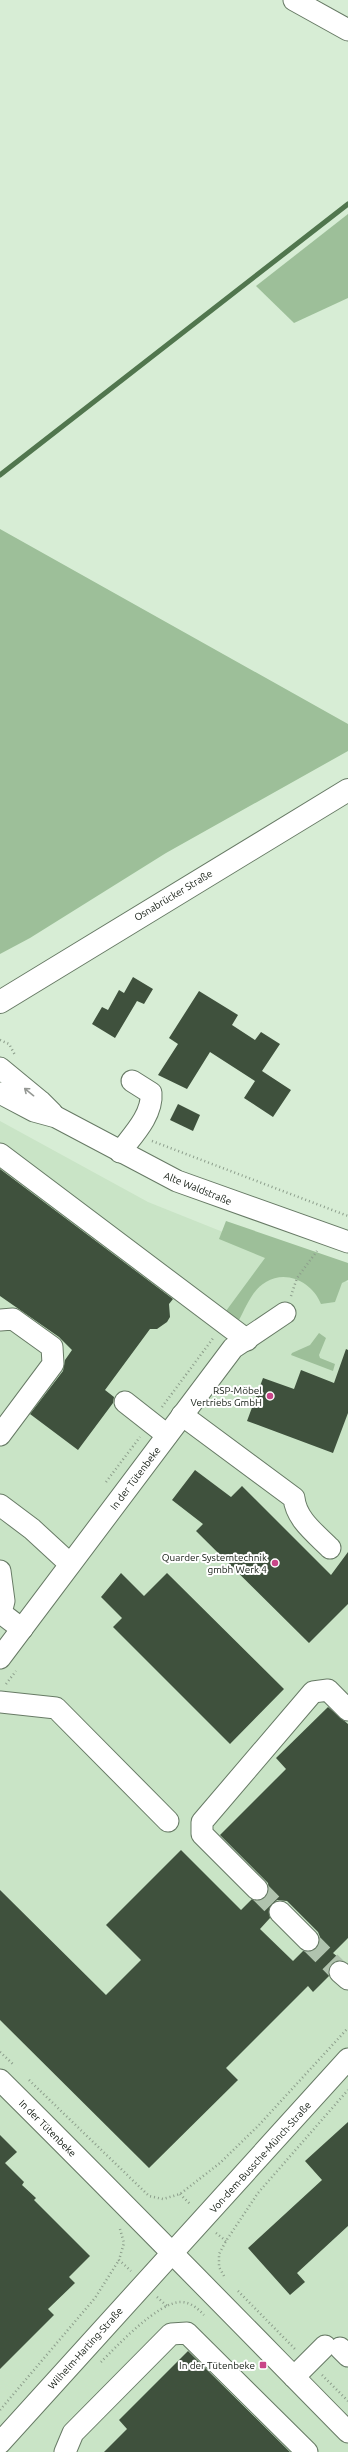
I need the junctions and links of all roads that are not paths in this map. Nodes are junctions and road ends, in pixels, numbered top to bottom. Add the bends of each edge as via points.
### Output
1 (294, 0) edge
2 (348, 30) edge
3 (348, 790) edge
4 (0, 998) edge
5 (9, 1064) edge
6 (132, 1081) dead end
7 (0, 1093) edge
8 (56, 1118) junction
9 (120, 1152) junction
10 (0, 1154) edge
11 (348, 1242) edge
12 (284, 1313) road end
13 (0, 1320) edge
14 (247, 1340) junction
15 (125, 1402) dead end
16 (182, 1415) junction
17 (0, 1434) edge
18 (167, 1435) junction
19 (0, 1505) edge
20 (330, 1548) dead end
21 (70, 1564) junction
22 (0, 1571) edge
23 (0, 1613) edge
24 (22, 1628) junction
25 (0, 1658) edge
26 (0, 1702) edge
27 (348, 1710) edge
28 (168, 1821) dead end
29 (257, 1889) tunnel mouth
30 (280, 1912) tunnel mouth
31 (308, 1940) tunnel mouth
32 (348, 2059) edge
33 (0, 2080) edge
34 (171, 2253) junction
35 (338, 2350) edge
36 (294, 2377) junction
37 (348, 2432) edge
38 (0, 2443) edge
39 (65, 2452) edge
40 (307, 2452) edge

1 - 2 street
3 - 4 main road, Osnabrücker Straße via 41,976
8 -> 5 street, Alte Waldstraße
6 - 9 street via 151,1093 152,1101 140,1126
7 - 8 street, Alte Waldstraße via 34,1111
8 - 9 street, Alte Waldstraße
9 - 11 street, Alte Waldstraße via 177,1181
10 - 14 street
12 - 14 street, In der Tütenbeke
13 - 17 street via 13,1319 52,1347 53,1364
14 - 16 street, In der Tütenbeke via 233,1348
15 - 18 street
16 - 18 street, In der Tütenbeke
16 - 20 street via 294,1498 295,1508 302,1519
18 - 21 street, In der Tütenbeke
19 - 21 street via 32,1528
21 - 24 street, In der Tütenbeke
22 - 23 street via 4,1601
23 - 24 street
24 - 25 street, In der Tütenbeke
26 - 28 street via 56,1708
27 - 29 street via 328,1690 313,1692 202,1822 202,1834
30 - 31 street
32 - 34 street, Von-dem-Bussche-Münch-Straße
33 - 34 street, In der Tütenbeke
34 - 36 street, In der Tütenbeke
34 - 38 street, Wilhelm-Harting-Straße
35 - 36 street via 309,2362
36 - 37 street, In der Tütenbeke
39 - 40 street via 73,2433 171,2334 187,2333

